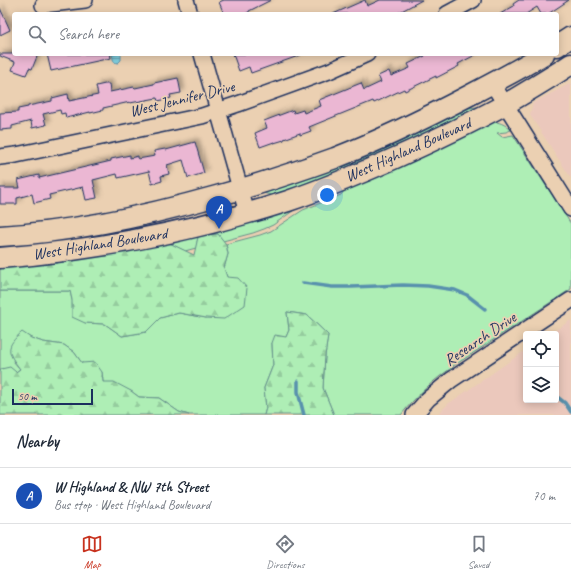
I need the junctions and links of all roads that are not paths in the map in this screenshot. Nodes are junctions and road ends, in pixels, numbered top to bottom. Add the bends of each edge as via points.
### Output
1 (85, 0) edge
2 (186, 0) edge
3 (473, 0) edge
4 (43, 5) dead end
5 (189, 12) edge
6 (451, 12) edge
7 (571, 37) edge
8 (559, 45) edge
9 (203, 56) edge
10 (363, 56) edge
11 (541, 56) edge
12 (571, 64) edge
13 (492, 84) junction
14 (505, 104) junction
15 (218, 111) junction
16 (0, 157) edge
17 (240, 190) junction
18 (571, 209) edge
19 (247, 213) junction
20 (0, 236) edge
21 (0, 258) edge
22 (571, 300) edge
23 (414, 415) edge

1 - 4 street
2 - 5 street
3 - 6 street
7 - 8 main road
9 - 15 street
10 - 15 street, West Jennifer Drive via 329,71
11 - 13 main road, West Highland Boulevard
12 - 14 main road, West Highland Boulevard
13 - 14 street
13 - 17 main road, West Highland Boulevard via 432,115 344,154
14 - 18 street
14 - 19 main road, West Highland Boulevard via 373,168 295,198
15 - 16 street, West Jennifer Drive
15 - 17 street
17 - 19 street
17 - 20 main road, West Highland Boulevard via 124,220
19 - 21 main road, West Highland Boulevard via 111,244
22 - 23 street, Research Drive via 451,380 428,399

